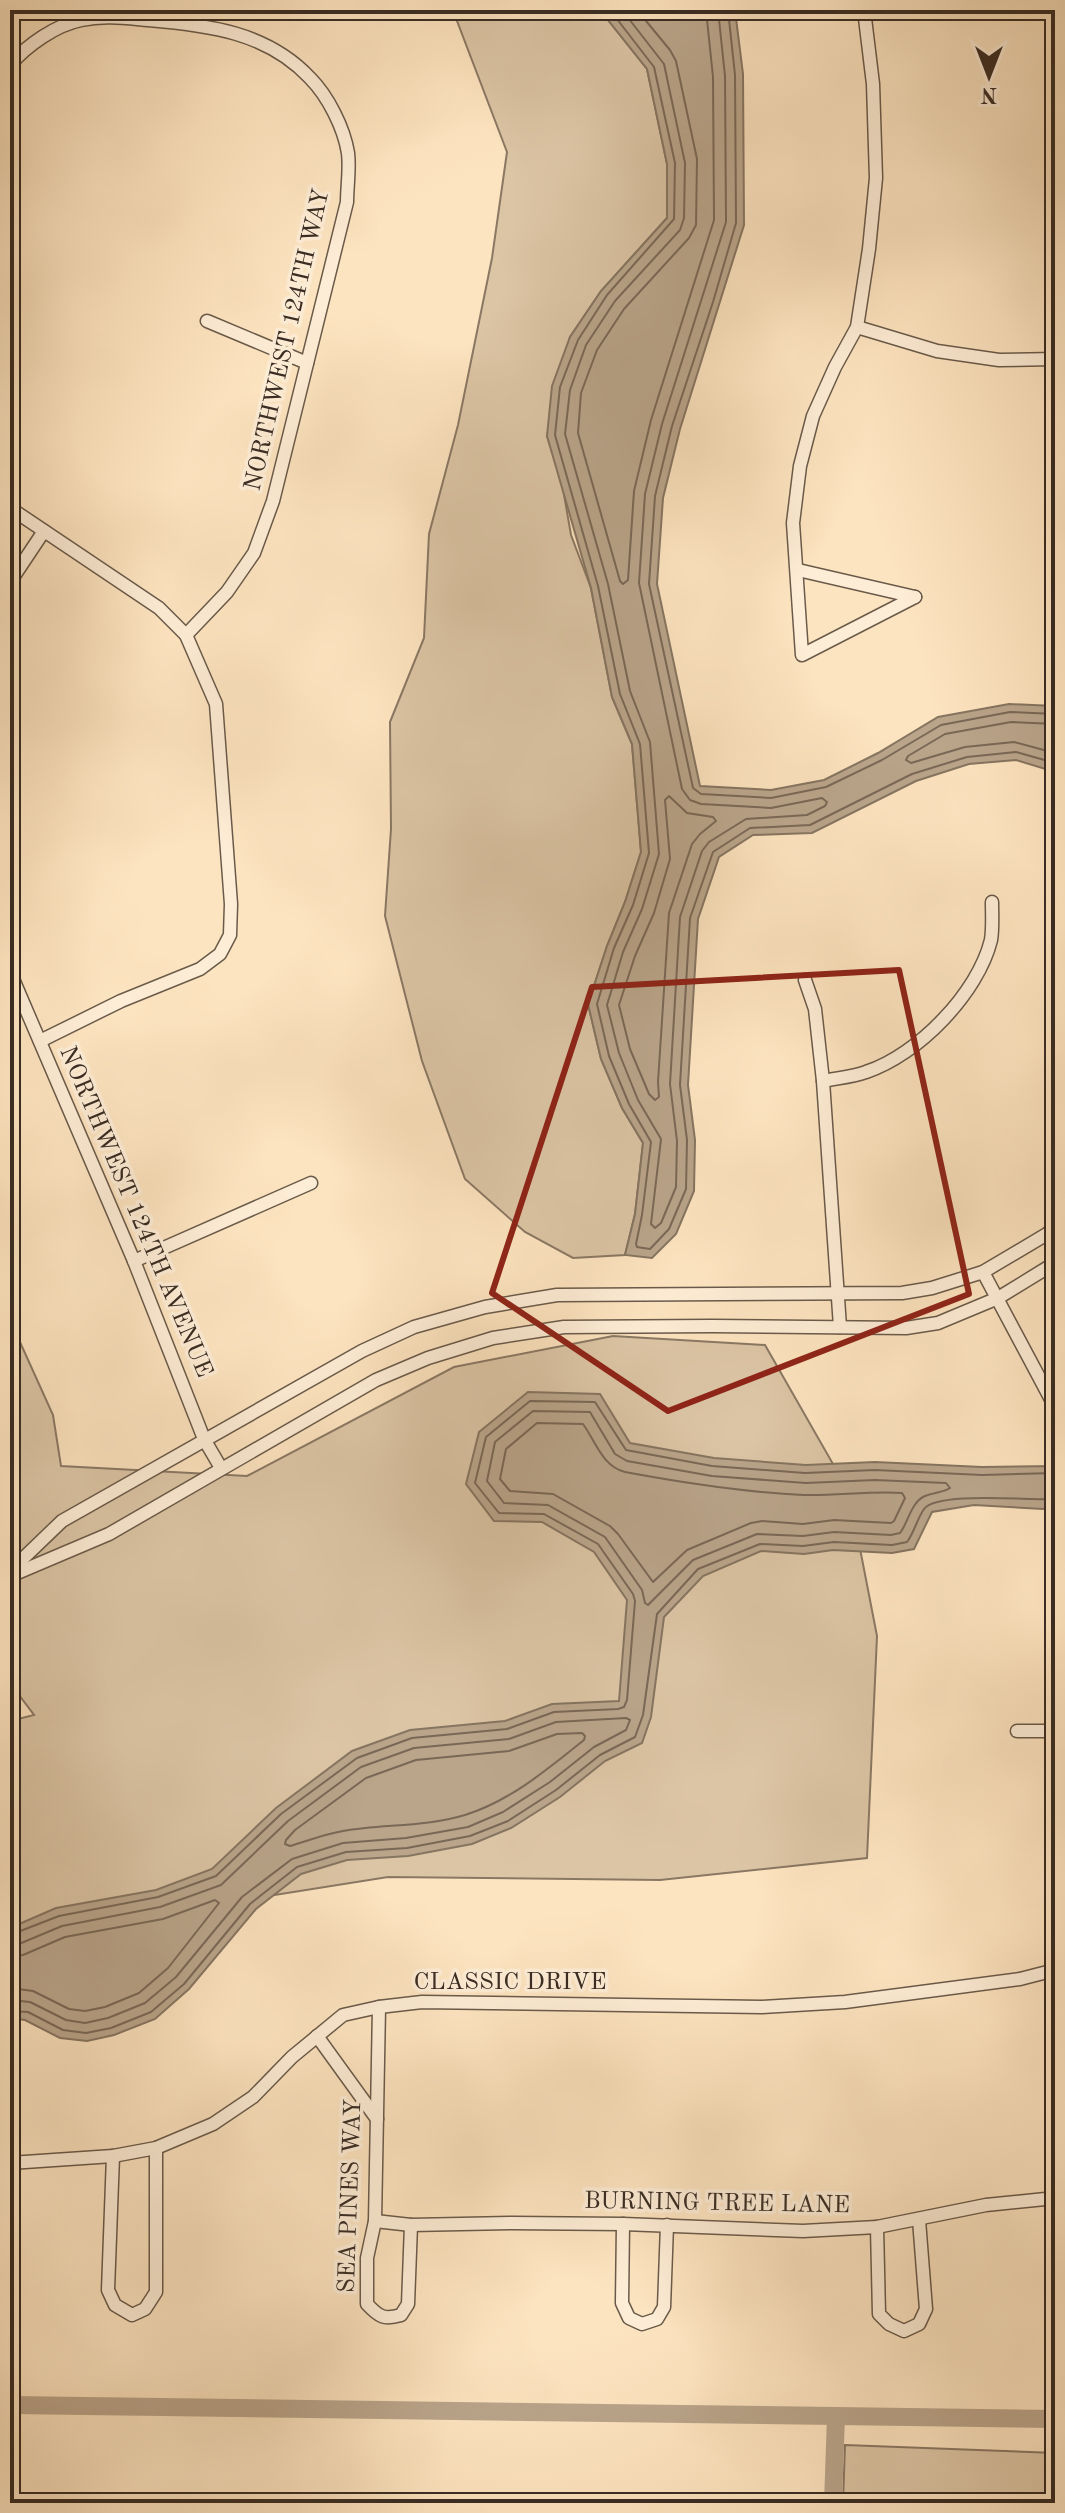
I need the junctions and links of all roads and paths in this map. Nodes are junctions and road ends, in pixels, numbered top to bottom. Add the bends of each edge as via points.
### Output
1 (864, 10) edge
2 (10, 65) edge
3 (207, 321) dead end
4 (857, 327) junction
5 (1055, 359) edge
6 (307, 363) junction
7 (10, 508) edge
8 (44, 531) junction
9 (798, 570) junction
10 (10, 582) edge
11 (186, 635) junction
12 (992, 902) dead end
13 (10, 972) edge
14 (805, 980) dead end
15 (40, 1041) junction
16 (823, 1081) junction
17 (311, 1183) dead end
18 (1055, 1226) edge
19 (134, 1261) junction
20 (1055, 1263) edge
21 (983, 1272) junction
22 (839, 1295) junction
23 (998, 1298) junction
24 (840, 1327) junction
25 (1055, 1407) edge
26 (204, 1439) junction
27 (221, 1468) junction
28 (10, 1573) edge
29 (1017, 1731) dead end
30 (1055, 1731) edge
31 (1055, 1970) edge
32 (379, 2007) junction
33 (317, 2036) junction
34 (377, 2119) junction
35 (156, 2148) junction
36 (113, 2156) junction
37 (10, 2163) edge
38 (1055, 2198) edge
39 (919, 2220) junction
40 (375, 2221) junction
41 (623, 2224) junction
42 (411, 2225) junction
43 (667, 2225) junction
44 (877, 2227) junction

1 - 4 street via 876,178
2 - 6 street, NORTHWEST 124TH WAY via 43,37 102,16 242,34 279,50 311,79 336,117 348,153 347,202
3 - 6 street
4 - 5 street via 937,351 999,360
4 - 9 street via 813,416 800,466 793,523
6 - 11 street, NORTHWEST 124TH WAY via 273,501 254,553 227,592
7 - 8 street
8 - 10 street
8 - 11 street via 159,608
9 - 9 street via 802,655 915,597
11 - 15 street via 216,704 230,935 220,954 200,969
12 - 16 street via 986,954 947,1015 892,1061 865,1073
13 - 15 street, NORTHWEST 124TH AVENUE
14 - 16 street via 815,1009
15 - 19 street, NORTHWEST 124TH AVENUE
16 - 22 street
17 - 19 street
18 - 21 street
19 - 26 street, NORTHWEST 124TH AVENUE
20 - 23 street
21 - 22 street via 902,1293
21 - 23 street
22 - 24 street
22 - 26 street via 557,1295 485,1307 388,1339
23 - 24 street via 938,1323
23 - 25 street
24 - 27 street via 564,1327 493,1338 376,1380
26 - 27 street, NORTHWEST 124TH AVENUE
26 - 28 street via 62,1521
27 - 28 street via 109,1534
29 - 30 street
31 - 32 street, CLASSIC DRIVE via 845,2002 762,2007 422,2002
32 - 33 street, CLASSIC DRIVE via 343,2015
32 - 34 street, SEA PINES WAY
33 - 34 street
33 - 35 street, CLASSIC DRIVE via 253,2097 213,2124
34 - 40 street, SEA PINES WAY
35 - 36 street, CLASSIC DRIVE
35 - 36 street via 156,2292 145,2309 132,2315 115,2305 108,2290
36 - 37 street, CLASSIC DRIVE
38 - 39 street, BURNING TREE LANE via 986,2205
39 - 44 street, BURNING TREE LANE
39 - 44 street via 926,2309 919,2324 904,2331 879,2314
40 - 42 street, BURNING TREE LANE
40 - 42 street, SEA PINES WAY via 367,2258 367,2304 389,2319 401,2315 408,2304
41 - 42 street, BURNING TREE LANE
41 - 43 street, BURNING TREE LANE
41 - 43 street via 622,2303 629,2318 642,2324 657,2319 664,2307
43 - 44 street, BURNING TREE LANE via 803,2231

